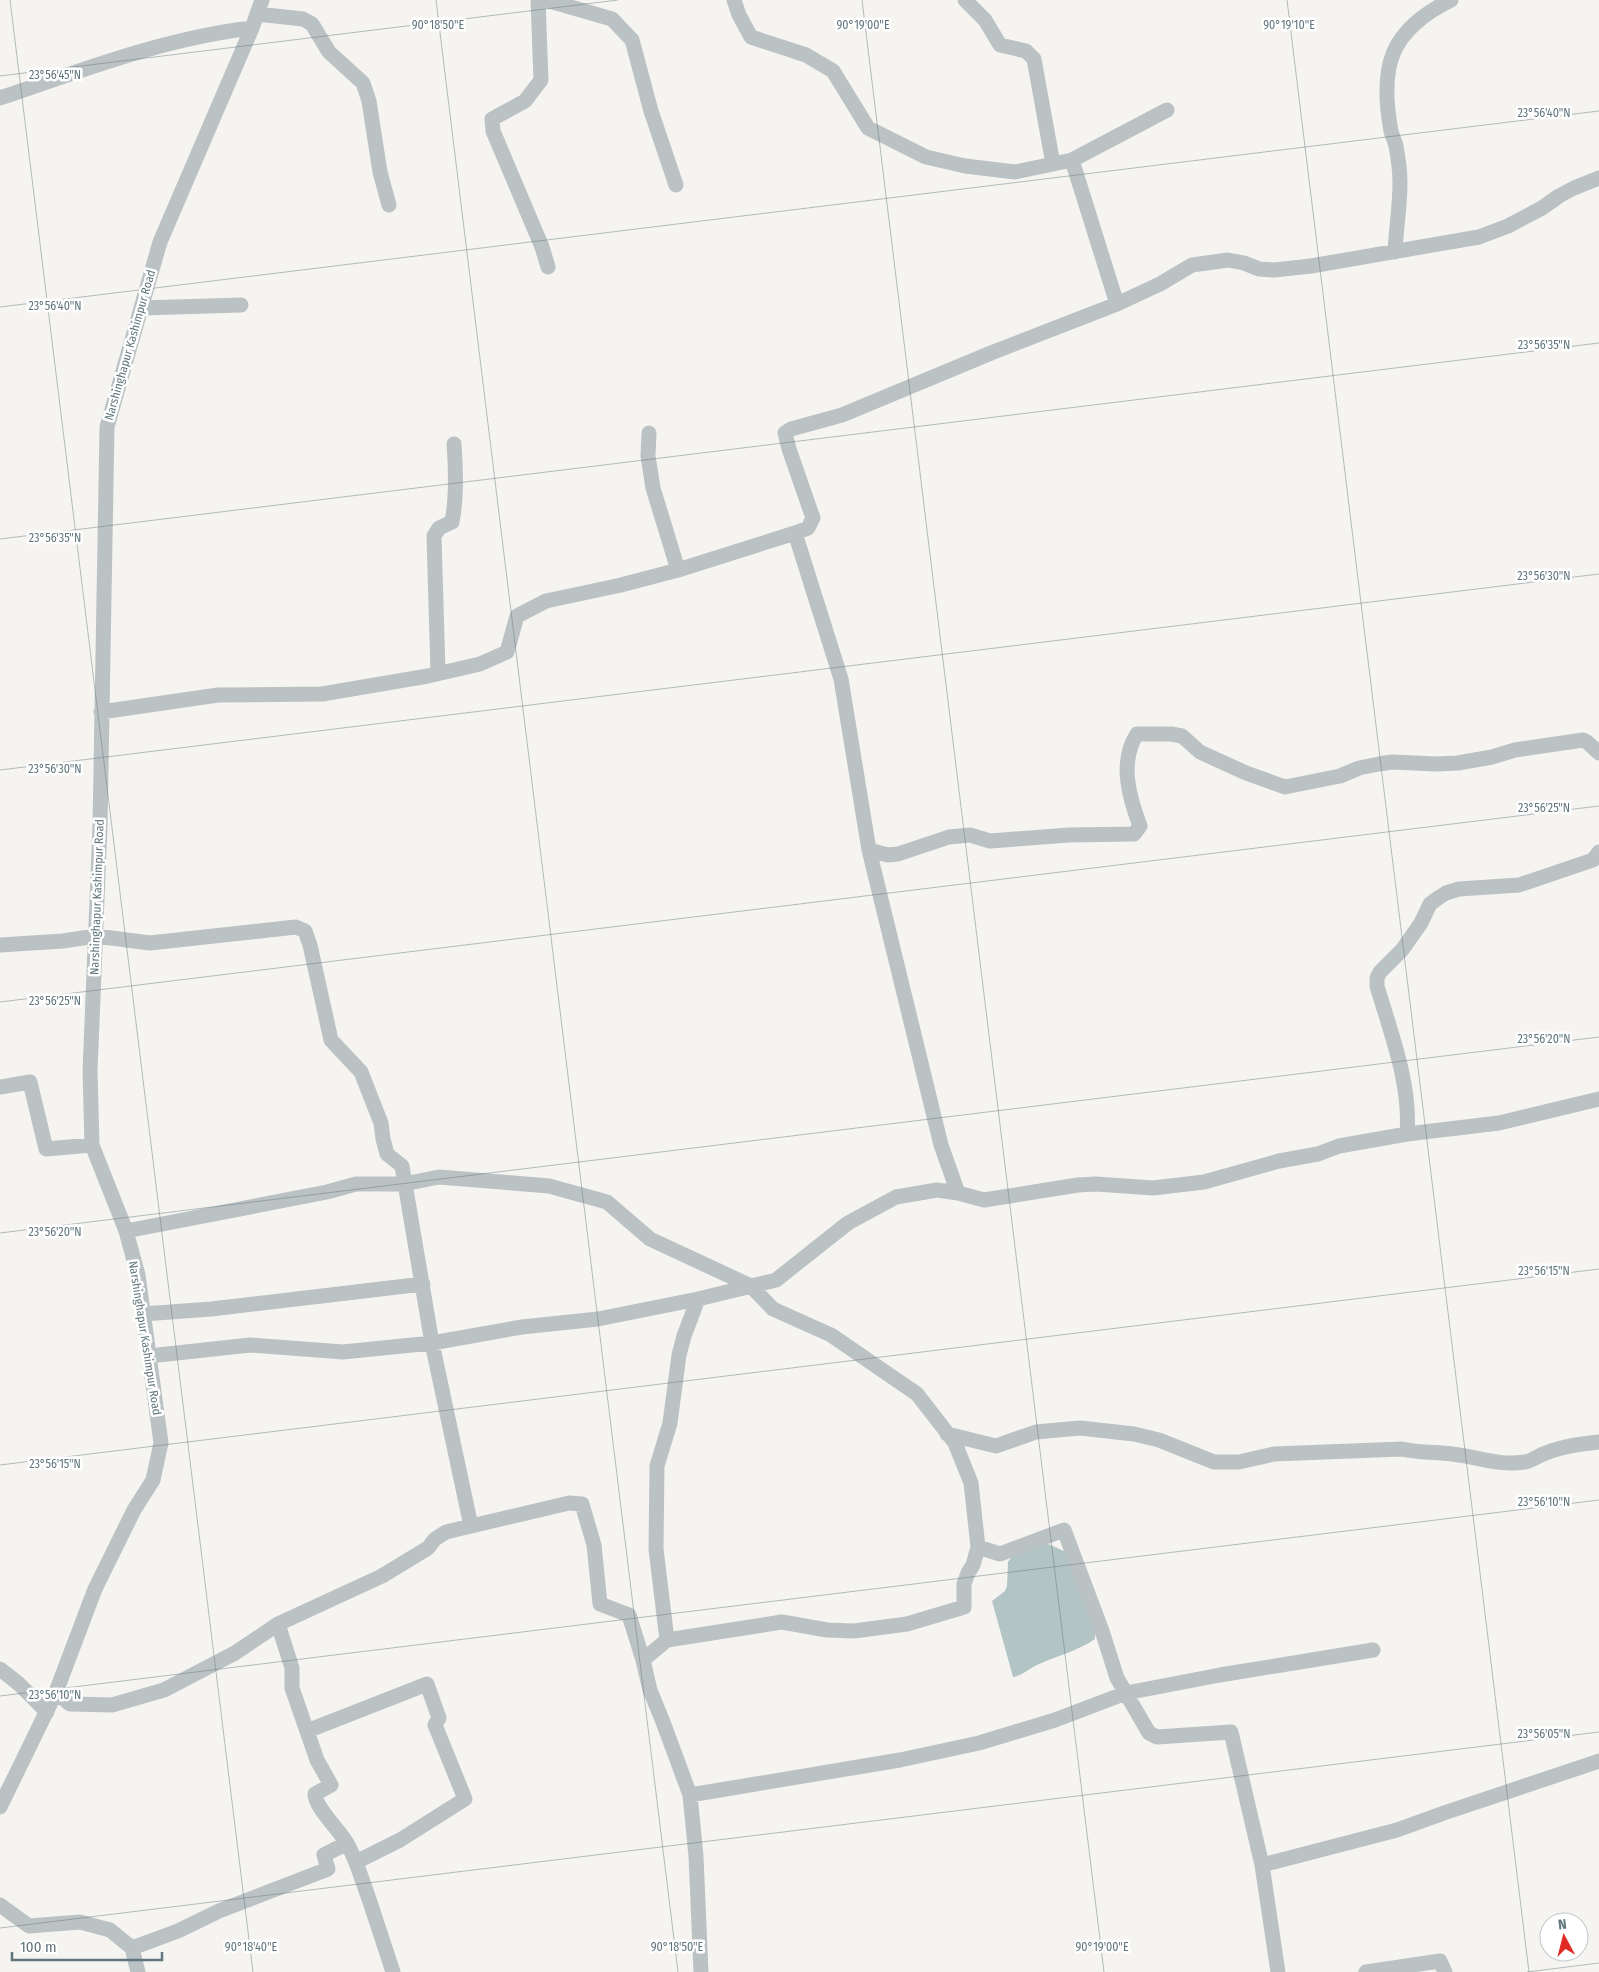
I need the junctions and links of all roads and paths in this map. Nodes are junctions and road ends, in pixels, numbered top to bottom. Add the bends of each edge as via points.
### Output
1 (538, 0) edge
2 (546, 0) edge
3 (734, 0) edge
4 (964, 0) edge
5 (1451, 0) edge
6 (260, 7) edge
7 (252, 28) junction
8 (0, 98) edge
9 (1167, 110) dead end
10 (1072, 160) junction
11 (1054, 164) junction
12 (1599, 178) edge
13 (676, 185) dead end
14 (389, 205) dead end
15 (1395, 252) junction
16 (548, 267) dead end
17 (1117, 304) junction
18 (241, 305) dead end
19 (141, 308) junction
20 (649, 433) dead end
21 (454, 444) dead end
22 (795, 533) junction
23 (678, 570) junction
24 (438, 673) junction
25 (102, 712) junction
26 (1599, 753) edge
27 (869, 850) junction
28 (1599, 852) edge
29 (96, 936) junction
30 (0, 945) edge
31 (0, 1087) edge
32 (1599, 1099) edge
33 (1407, 1134) junction
34 (92, 1145) junction
35 (404, 1184) junction
36 (958, 1193) junction
37 (126, 1231) junction
38 (423, 1284) junction
39 (751, 1286) junction
40 (698, 1299) junction
41 (143, 1314) junction
42 (432, 1343) junction
43 (148, 1356) junction
44 (947, 1434) junction
45 (1599, 1442) edge
46 (471, 1526) junction
47 (978, 1547) junction
48 (278, 1624) junction
49 (666, 1640) junction
50 (1373, 1650) dead end
51 (643, 1660) junction
52 (0, 1669) edge
53 (56, 1692) junction
54 (1126, 1694) junction
55 (47, 1712) junction
56 (307, 1732) junction
57 (1599, 1761) edge
58 (690, 1795) junction
59 (0, 1807) edge
60 (347, 1843) junction
61 (356, 1862) junction
62 (1262, 1865) junction
63 (0, 1905) edge
64 (132, 1948) junction
65 (138, 1972) edge
66 (393, 1972) edge
67 (701, 1972) edge
68 (1278, 1972) edge
69 (1366, 1972) edge
70 (1445, 1972) edge

1 - 16 street via 541,80 525,101 492,119 493,131
2 - 13 street via 612,19 632,40
3 - 11 street via 751,37 806,55 832,71 868,128 888,139 926,157 965,166 1015,172
4 - 11 street via 985,20 1000,44 1026,51 1034,59
5 - 15 street via 1435,8 1404,33 1394,48 1386,77 1400,184
6 - 7 street, Narshinghapur Kashimpur Road
6 - 14 street via 312,24 329,52 363,84
7 - 8 street via 140,51
7 - 19 street, Narshinghapur Kashimpur Road via 160,242
9 - 10 street
10 - 11 street
10 - 17 street
12 - 15 street via 1574,188 1491,234
15 - 17 street via 1274,270 1228,260 1203,263 1185,268
17 - 22 street via 991,352 842,415 791,429 785,434 813,518 808,528
18 - 19 street
19 - 25 street, Narshinghapur Kashimpur Road via 107,427
20 - 23 street via 652,488
21 - 24 street via 455,509 452,522 439,528 434,536
22 - 23 street
22 - 27 street via 841,680
23 - 24 street via 546,601 517,616 507,652 480,664
24 - 25 street via 322,694 218,695
25 - 29 street, Narshinghapur Kashimpur Road
26 - 27 street via 1583,740 1458,763 1379,764 1285,787 1200,752 1182,736 1137,734 1130,745 1127,776 1130,801 1140,826 1134,834 1069,834 990,841 970,835 949,837 898,854
27 - 36 street via 941,1145
28 - 33 street via 1592,860 1519,885 1459,889 1446,893 1430,904 1402,950 1380,972 1376,982 1404,1085
29 - 30 street
29 - 34 street, Narshinghapur Kashimpur Road via 90,1071
29 - 35 street via 150,943 296,927 305,931 331,1040 361,1072 381,1123 387,1154 402,1166
31 - 34 street via 30,1082 46,1149
32 - 33 street via 1499,1123
33 - 36 street via 1339,1146 1204,1182 1153,1188 1078,1185 984,1200
34 - 37 street, Narshinghapur Kashimpur Road
35 - 37 street via 356,1184
35 - 38 street
35 - 39 street via 439,1177 550,1186 607,1202 650,1240
36 - 39 street via 937,1190 896,1197 848,1222 776,1280
37 - 41 street, Narshinghapur Kashimpur Road via 138,1275
38 - 41 street
38 - 42 street
39 - 40 street
39 - 44 street via 772,1310 831,1335 916,1394
40 - 42 street via 598,1319 522,1327
40 - 49 street via 679,1355 670,1423 657,1466 656,1548
41 - 43 street, Narshinghapur Kashimpur Road
42 - 43 street via 343,1352 250,1345
42 - 46 street
43 - 53 street, Narshinghapur Kashimpur Road via 161,1443 153,1480 134,1510 95,1589
44 - 45 street via 996,1446 1036,1432 1080,1428 1143,1436 1214,1462 1239,1462 1274,1454 1402,1449 1418,1453 1451,1453 1503,1464 1527,1462 1546,1452
44 - 47 street via 955,1443 971,1483
46 - 48 street via 446,1532 428,1548 382,1576
46 - 51 street via 569,1503 582,1504 594,1545 600,1604 629,1615
47 - 49 street via 964,1584 964,1608 907,1624 854,1631 782,1622
47 - 54 street via 1000,1554 1064,1530 1117,1678
48 - 53 street via 235,1653 164,1690 112,1705 70,1704
48 - 56 street via 292,1668 292,1688
49 - 51 street
50 - 54 street
51 - 58 street via 650,1690
52 - 55 street
53 - 55 street, Narshinghapur Kashimpur Road
54 - 58 street via 979,1743 900,1760
54 - 62 street via 1149,1733 1156,1737 1232,1732
55 - 59 street, Narshinghapur Kashimpur Road
56 - 60 street via 331,1785 315,1794 315,1798
56 - 61 street via 427,1684 439,1718 435,1725 465,1799 400,1840
57 - 62 street via 1397,1830
58 - 67 street
60 - 61 street
60 - 64 street via 324,1855 328,1869
61 - 66 street
62 - 68 street
63 - 64 street via 29,1926 86,1923 110,1930
64 - 65 street
69 - 70 street via 1440,1961

